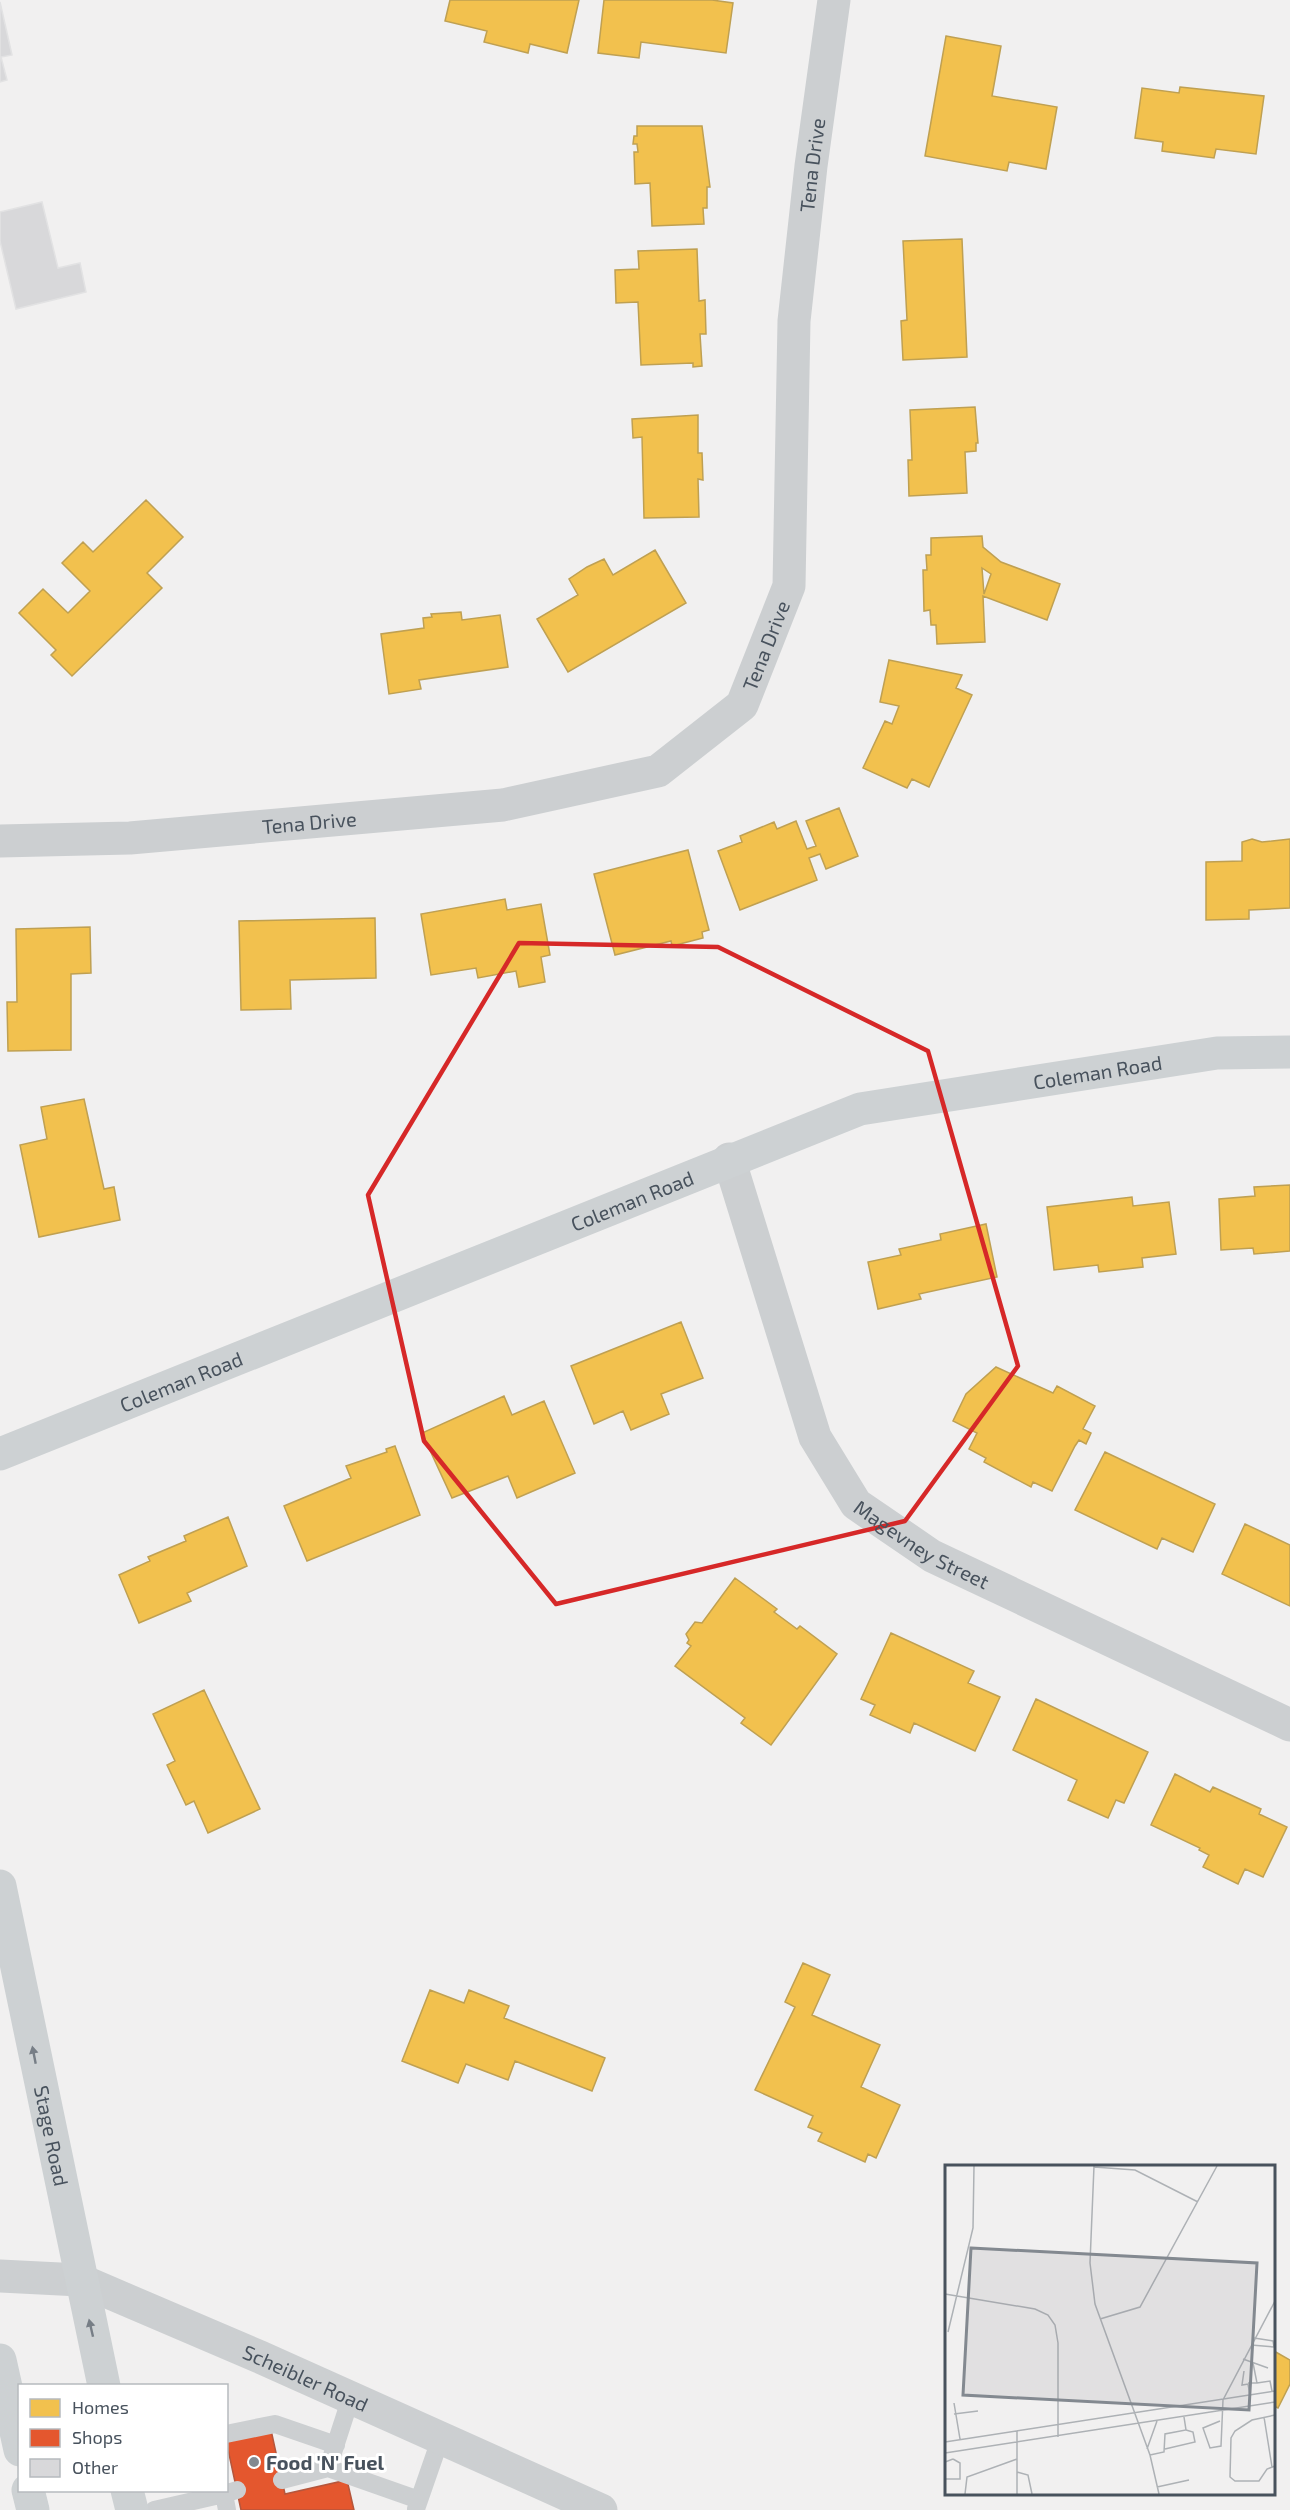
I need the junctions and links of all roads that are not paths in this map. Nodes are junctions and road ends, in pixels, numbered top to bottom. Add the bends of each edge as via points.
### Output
1 (834, 0) edge
2 (0, 842) edge
3 (1290, 1052) edge
4 (729, 1159) junction
5 (0, 1454) edge
6 (1290, 1725) edge
7 (0, 1886) edge
8 (0, 2276) edge
9 (80, 2280) junction
10 (0, 2360) edge
11 (104, 2384) edge
12 (351, 2397) junction
13 (228, 2434) edge
14 (441, 2438) junction
15 (18, 2441) edge
16 (336, 2445) junction
17 (328, 2468) junction
18 (282, 2480) dead end
19 (28, 2492) edge
20 (128, 2492) edge
21 (228, 2496) edge
22 (568, 2502) edge
23 (417, 2505) edge
24 (33, 2510) edge
25 (132, 2510) edge
26 (154, 2510) edge
27 (602, 2510) edge

1 - 2 street, Tena Drive via 794,321 789,586 742,705 658,771 502,805 130,838
3 - 4 main road, Coleman Road via 1217,1053 860,1109
4 - 5 main road, Coleman Road
4 - 6 street, Magevney Street via 815,1437 856,1504 932,1556
9 -> 7 main road, Stage Road
8 - 9 street, Scheibler Road
11 -> 9 main road, Stage Road
9 - 12 street, Scheibler Road
10 - 15 main road
12 - 14 street, Scheibler Road
12 - 16 lane
13 - 16 lane via 275,2424
14 - 22 street, Scheibler Road
14 - 23 lane
16 - 17 lane
17 - 18 lane
17 - 23 lane
19 - 24 main road
20 - 25 main road
21 - 26 lane
22 - 27 street, Scheibler Road

